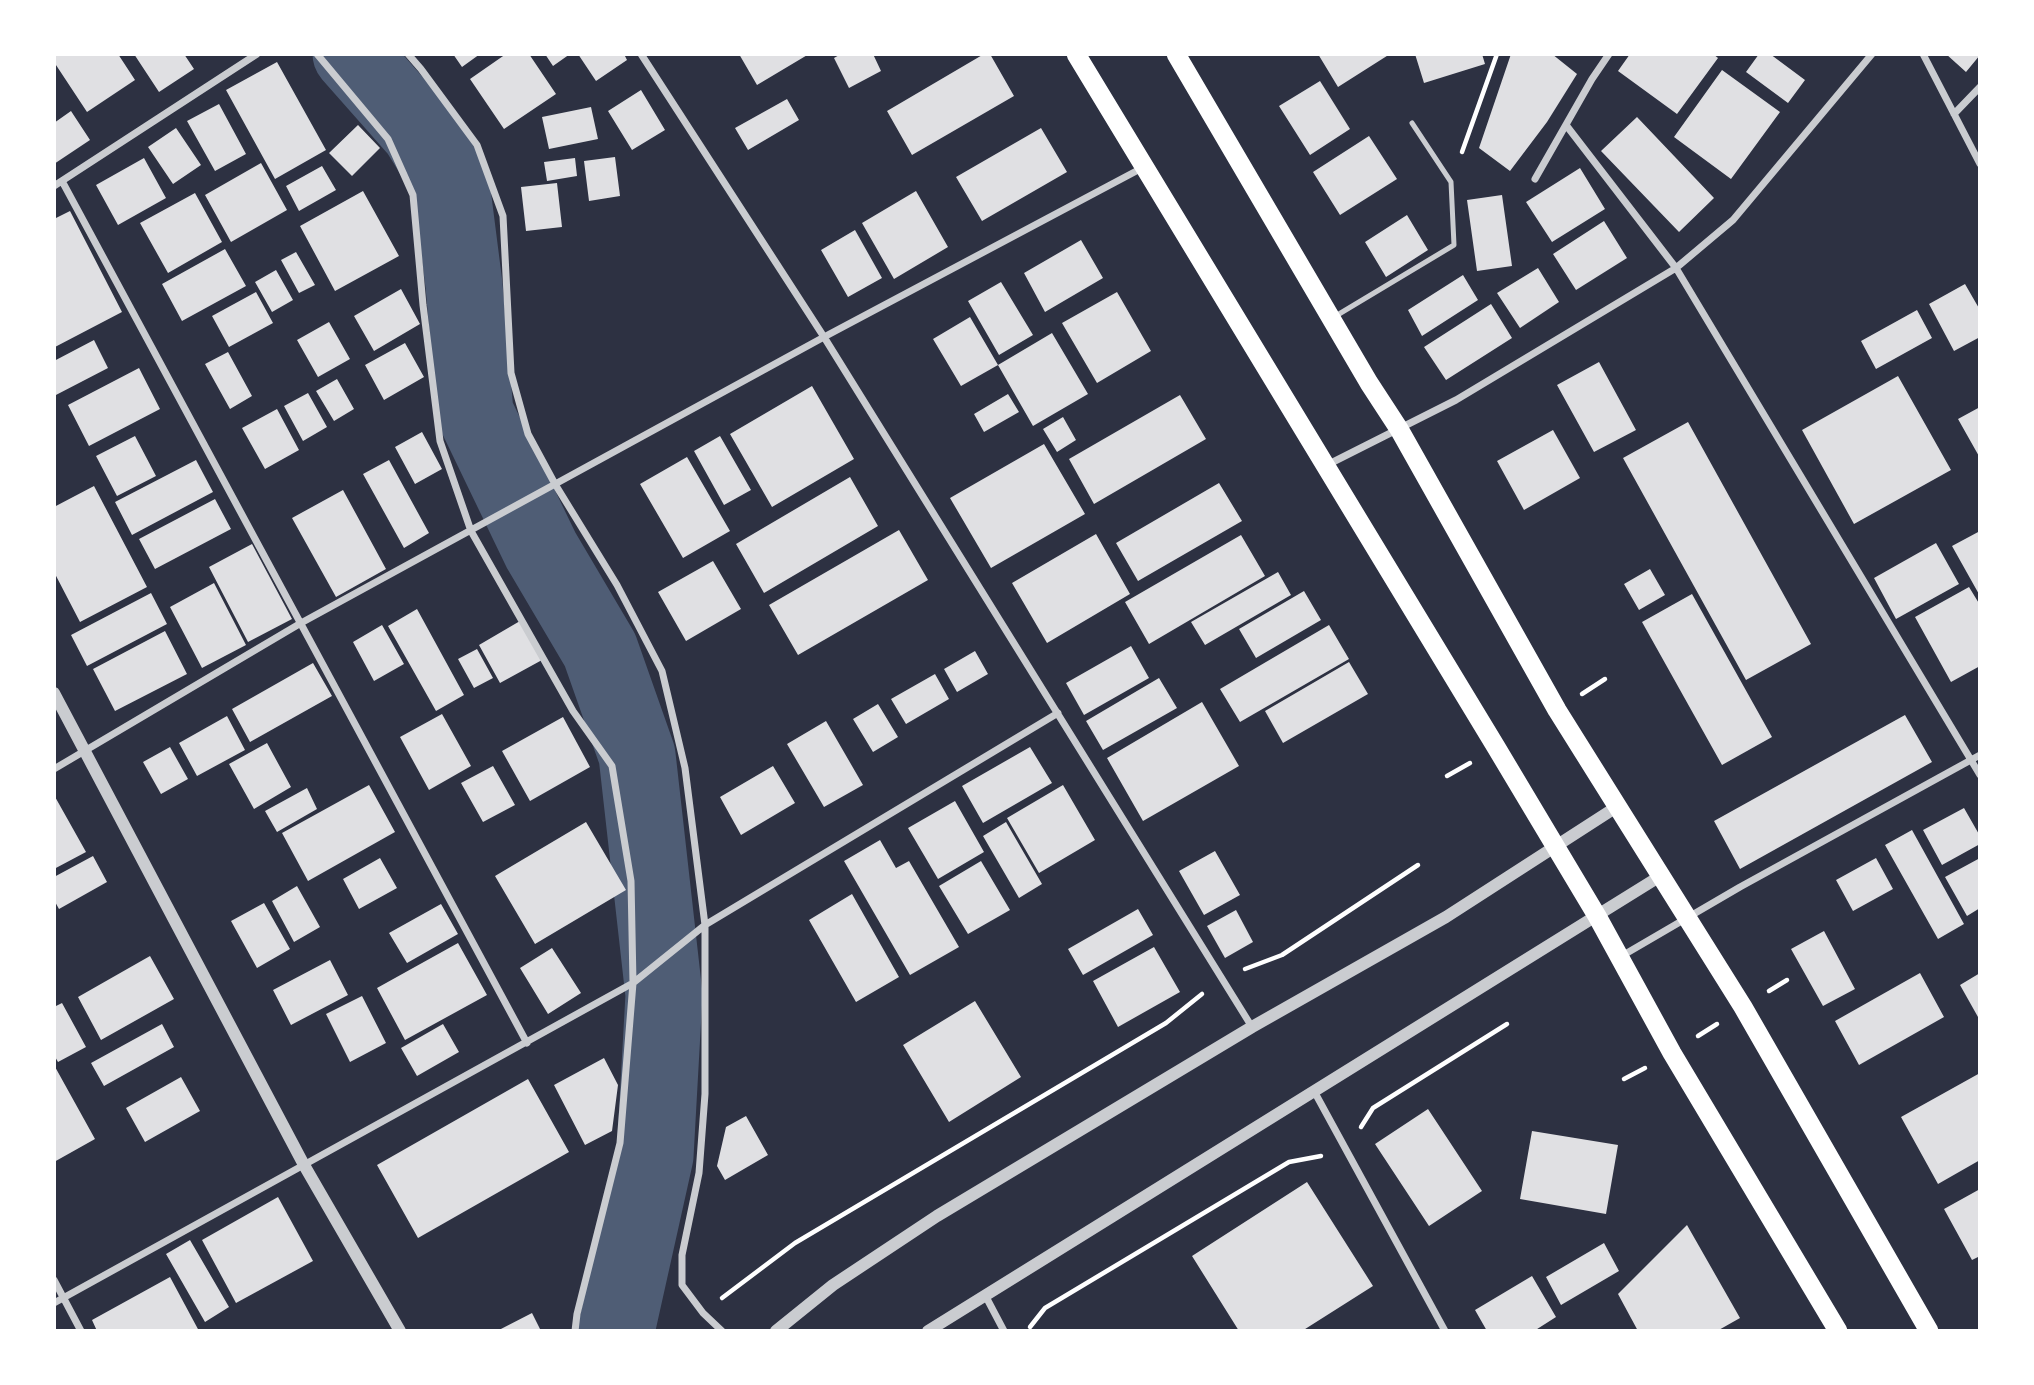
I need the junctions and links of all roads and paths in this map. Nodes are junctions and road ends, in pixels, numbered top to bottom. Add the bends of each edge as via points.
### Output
1 (257, 54) edge
2 (317, 54) edge
3 (408, 54) edge
4 (640, 54) edge
5 (1076, 54) edge
6 (1176, 54) edge
7 (1497, 54) edge
8 (1609, 54) edge
9 (1872, 54) edge
10 (1923, 54) edge
11 (1980, 87) edge
12 (1954, 114) junction
13 (1412, 122) dead end
14 (1566, 125) junction
15 (1980, 164) edge
16 (1143, 167) junction
17 (1535, 178) dead end
18 (1451, 182) junction
19 (58, 184) edge
20 (1676, 268) junction
21 (1331, 318) junction
22 (824, 337) junction
23 (1399, 429) junction
24 (1325, 466) junction
25 (555, 484) junction
26 (471, 531) junction
27 (301, 623) junction
28 (1605, 679) dead end
29 (54, 693) edge
30 (1557, 710) junction
31 (1058, 713) junction
32 (1496, 747) junction
33 (86, 751) junction
34 (1980, 755) edge
35 (1971, 760) junction
36 (54, 769) edge
37 (1980, 775) edge
38 (1447, 776) dead end
39 (1618, 806) junction
40 (1555, 847) junction
41 (1418, 864) dead end
42 (1662, 875) junction
43 (1597, 916) junction
44 (1688, 918) junction
45 (702, 928) junction
46 (1619, 957) junction
47 (1222, 977) junction
48 (1787, 980) dead end
49 (634, 983) junction
50 (1744, 1007) junction
51 (1507, 1024) dead end
52 (1252, 1027) junction
53 (527, 1043) junction
54 (1672, 1053) junction
55 (1624, 1079) dead end
56 (1314, 1091) junction
57 (1346, 1152) junction
58 (304, 1165) junction
59 (54, 1280) edge
60 (985, 1295) junction
61 (64, 1297) junction
62 (54, 1303) edge
63 (703, 1313) junction
64 (81, 1331) edge
65 (400, 1331) edge
66 (575, 1331) edge
67 (722, 1331) edge
68 (776, 1331) edge
69 (928, 1331) edge
70 (1004, 1331) edge
71 (1028, 1331) edge
72 (1445, 1331) edge
73 (1838, 1331) edge
74 (1929, 1331) edge

1 - 19 street
2 - 26 street via 388,139 413,195 440,441
3 - 25 street via 477,145 503,216 511,373 528,434
4 - 22 street
5 - 16 highway
6 - 21 highway
7 - 18 path
8 - 14 street
9 - 20 street via 1733,220
10 - 12 street
11 - 12 street
12 - 15 street
13 - 18 lane
14 - 17 street
14 - 20 street
16 - 22 street
16 - 24 highway
18 - 21 lane via 1454,245
19 - 27 street
20 - 23 street via 1456,400
20 - 35 street
21 - 23 highway
22 - 25 street
22 - 31 street
23 - 24 street
23 - 30 highway
24 - 32 highway
25 - 26 street
25 - 45 street via 617,585 662,671 685,768
26 - 27 street
26 - 49 street via 573,711 612,766 631,881
27 - 33 street
27 - 53 street
28 - 30 path
29 - 33 street
30 - 39 highway
31 - 45 street
31 - 47 street
32 - 38 path
32 - 40 highway
33 - 36 street
33 - 58 street
34 - 35 street
35 - 37 street
35 - 44 street
39 - 40 street
39 - 42 highway
40 - 43 highway
40 - 52 street via 1446,917
41 - 47 path via 1282,955
42 - 43 street
42 - 44 highway
43 - 46 highway
43 - 56 street
44 - 46 street
44 - 50 highway
45 - 49 street
45 - 63 street via 705,1094 699,1173 682,1255 682,1285
46 - 54 highway
47 - 52 street
47 - 63 path via 1166,1023 795,1243
48 - 50 path
49 - 53 street
49 - 66 street via 620,1143
50 - 54 path
50 - 74 highway
51 - 57 path via 1373,1108
52 - 68 street via 937,1216 834,1285
53 - 58 street
54 - 55 path
54 - 73 highway
56 - 57 street
56 - 60 street
57 - 71 path via 1289,1162 1045,1308
57 - 72 street
58 - 61 street
58 - 65 street
59 - 61 street
60 - 69 street
60 - 70 street
61 - 62 street
61 - 64 street
63 - 67 street

